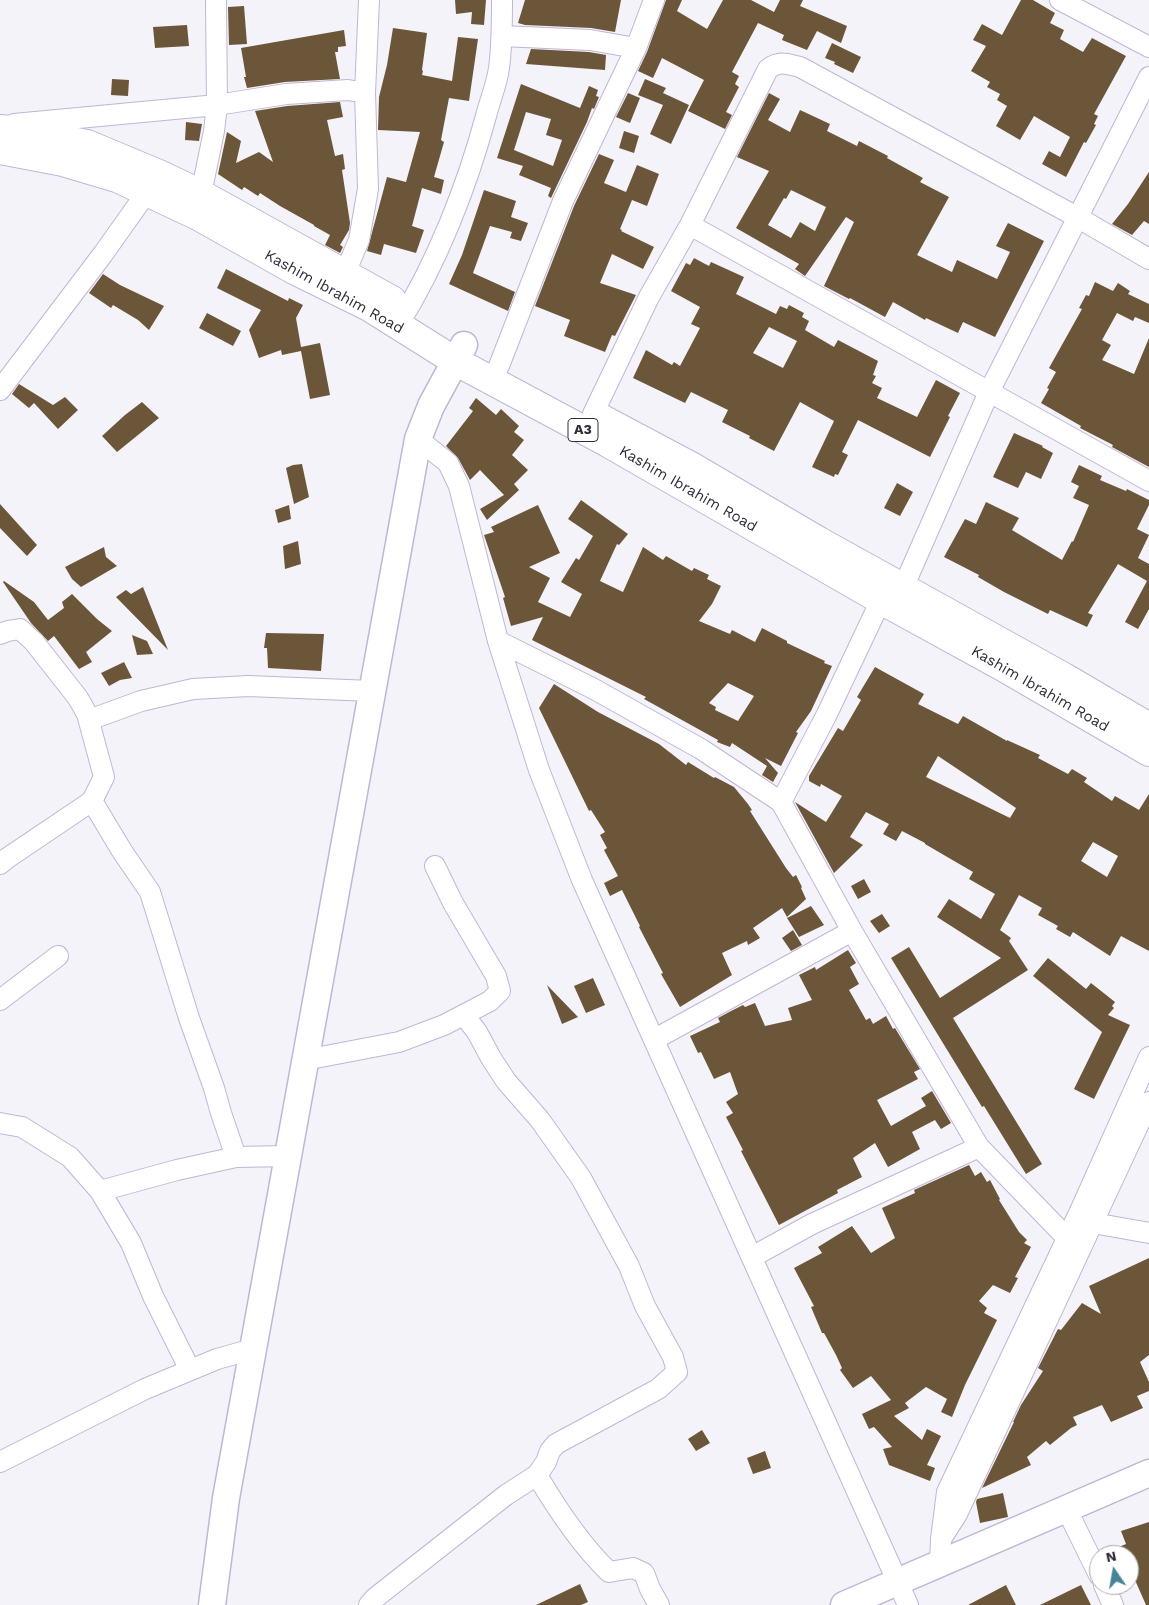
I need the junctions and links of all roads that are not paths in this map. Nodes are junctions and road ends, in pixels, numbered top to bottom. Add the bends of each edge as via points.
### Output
1 (216, 0) edge
2 (369, 0) edge
3 (502, 0) edge
4 (654, 0) edge
5 (1060, 0) edge
6 (502, 36) junction
7 (1149, 47) edge
8 (636, 48) junction
9 (1149, 77) edge
10 (365, 92) junction
11 (217, 104) junction
12 (0, 125) edge
13 (0, 129) edge
14 (0, 150) edge
15 (148, 192) junction
16 (201, 194) junction
17 (1077, 217) junction
18 (690, 225) junction
19 (1149, 259) edge
20 (345, 272) junction
21 (403, 317) junction
22 (459, 353) junction
23 (499, 366) junction
24 (0, 390) edge
25 (989, 392) junction
26 (593, 414) junction
27 (418, 438) junction
28 (1149, 481) edge
29 (892, 594) junction
30 (0, 634) edge
31 (498, 641) junction
32 (372, 691) junction
33 (88, 720) junction
34 (1149, 727) edge
35 (1149, 752) edge
36 (92, 802) junction
37 (781, 802) junction
38 (0, 864) edge
39 (435, 866) dead end
40 (852, 931) junction
41 (58, 956) dead end
42 (0, 1000) edge
43 (464, 1015) junction
44 (655, 1039) junction
45 (1149, 1057) edge
46 (305, 1060) junction
47 (1149, 1102) edge
48 (0, 1123) edge
49 (979, 1147) junction
50 (288, 1156) junction
51 (236, 1157) junction
52 (100, 1191) junction
53 (1093, 1223) junction
54 (1149, 1233) edge
55 (1067, 1238) junction
56 (752, 1257) junction
57 (253, 1348) junction
58 (190, 1370) junction
59 (0, 1462) edge
60 (1149, 1473) edge
61 (537, 1475) junction
62 (1066, 1508) junction
63 (941, 1552) junction
64 (1089, 1555) edge
65 (898, 1582) junction
66 (212, 1605) edge
67 (369, 1605) edge
68 (659, 1605) edge
69 (844, 1605) edge
70 (908, 1605) edge

1 - 11 street
2 - 10 street
3 - 6 street
4 - 8 street
5 - 7 street
6 - 8 street via 590,40
6 - 21 street via 499,70 477,148 443,238
8 - 23 street via 563,201
9 - 17 street
10 - 11 street via 286,94
10 - 20 street via 368,189 359,240
11 - 12 street
11 - 16 street
13 - 16 highway, Kashim Ibrahim Road / A3 via 87,144
14 - 15 highway, Kashim Ibrahim Road / A3 via 63,162 117,178
15 - 21 highway, Kashim Ibrahim Road / A3 via 369,307
15 - 24 street
16 - 20 highway, Kashim Ibrahim Road / A3
17 - 18 street via 800,67 775,64 768,69
17 - 19 street
17 - 25 street
18 - 25 street
18 - 26 street via 649,297
20 - 21 highway, Kashim Ibrahim Road / A3
21 - 22 highway, Kashim Ibrahim Road / A3
22 - 23 highway, Kashim Ibrahim Road / A3
22 - 27 main road
22 - 29 highway, Kashim Ibrahim Road / A3 via 608,444
23 - 26 highway, Kashim Ibrahim Road / A3
25 - 28 street
25 - 29 street
26 - 29 highway, Kashim Ibrahim Road / A3 via 691,466 819,541
27 - 31 street via 448,464 459,486
27 - 32 main road
29 - 34 highway, Kashim Ibrahim Road / A3 via 1064,677
29 - 35 highway, Kashim Ibrahim Road / A3 via 1003,666
29 - 37 street
30 - 33 street via 20,629 34,642 78,698
31 - 37 street via 594,689 693,745
31 - 44 street via 539,770 582,880
32 - 33 street via 248,686 193,689 141,701
32 - 46 main road
33 - 36 street via 104,778
36 - 38 street
36 - 51 street via 150,892
37 - 40 street
39 - 43 street via 496,976 500,991 490,1001
40 - 44 street
40 - 49 street
41 - 42 street
43 - 46 street via 399,1042
43 - 61 street via 506,1081 540,1120 581,1178 629,1266 645,1306 673,1357 677,1372 658,1389 556,1444
44 - 56 street
45 - 55 street
46 - 50 main road
47 - 53 street
48 - 52 street via 22,1127 70,1157
49 - 55 street
49 - 56 street via 812,1224
50 - 51 street
50 - 57 main road
51 - 52 street
52 - 58 street via 131,1243
53 - 54 street
53 - 63 street
55 - 63 street via 947,1492
56 - 65 street
57 - 58 street
57 - 66 main road via 226,1498
58 - 59 street via 145,1389
60 - 62 main road
61 - 67 street via 491,1507
61 - 68 street via 559,1512 599,1563 609,1572 633,1568 644,1573
62 - 63 main road
62 - 64 street
63 - 65 main road
65 - 69 main road
65 - 70 street

